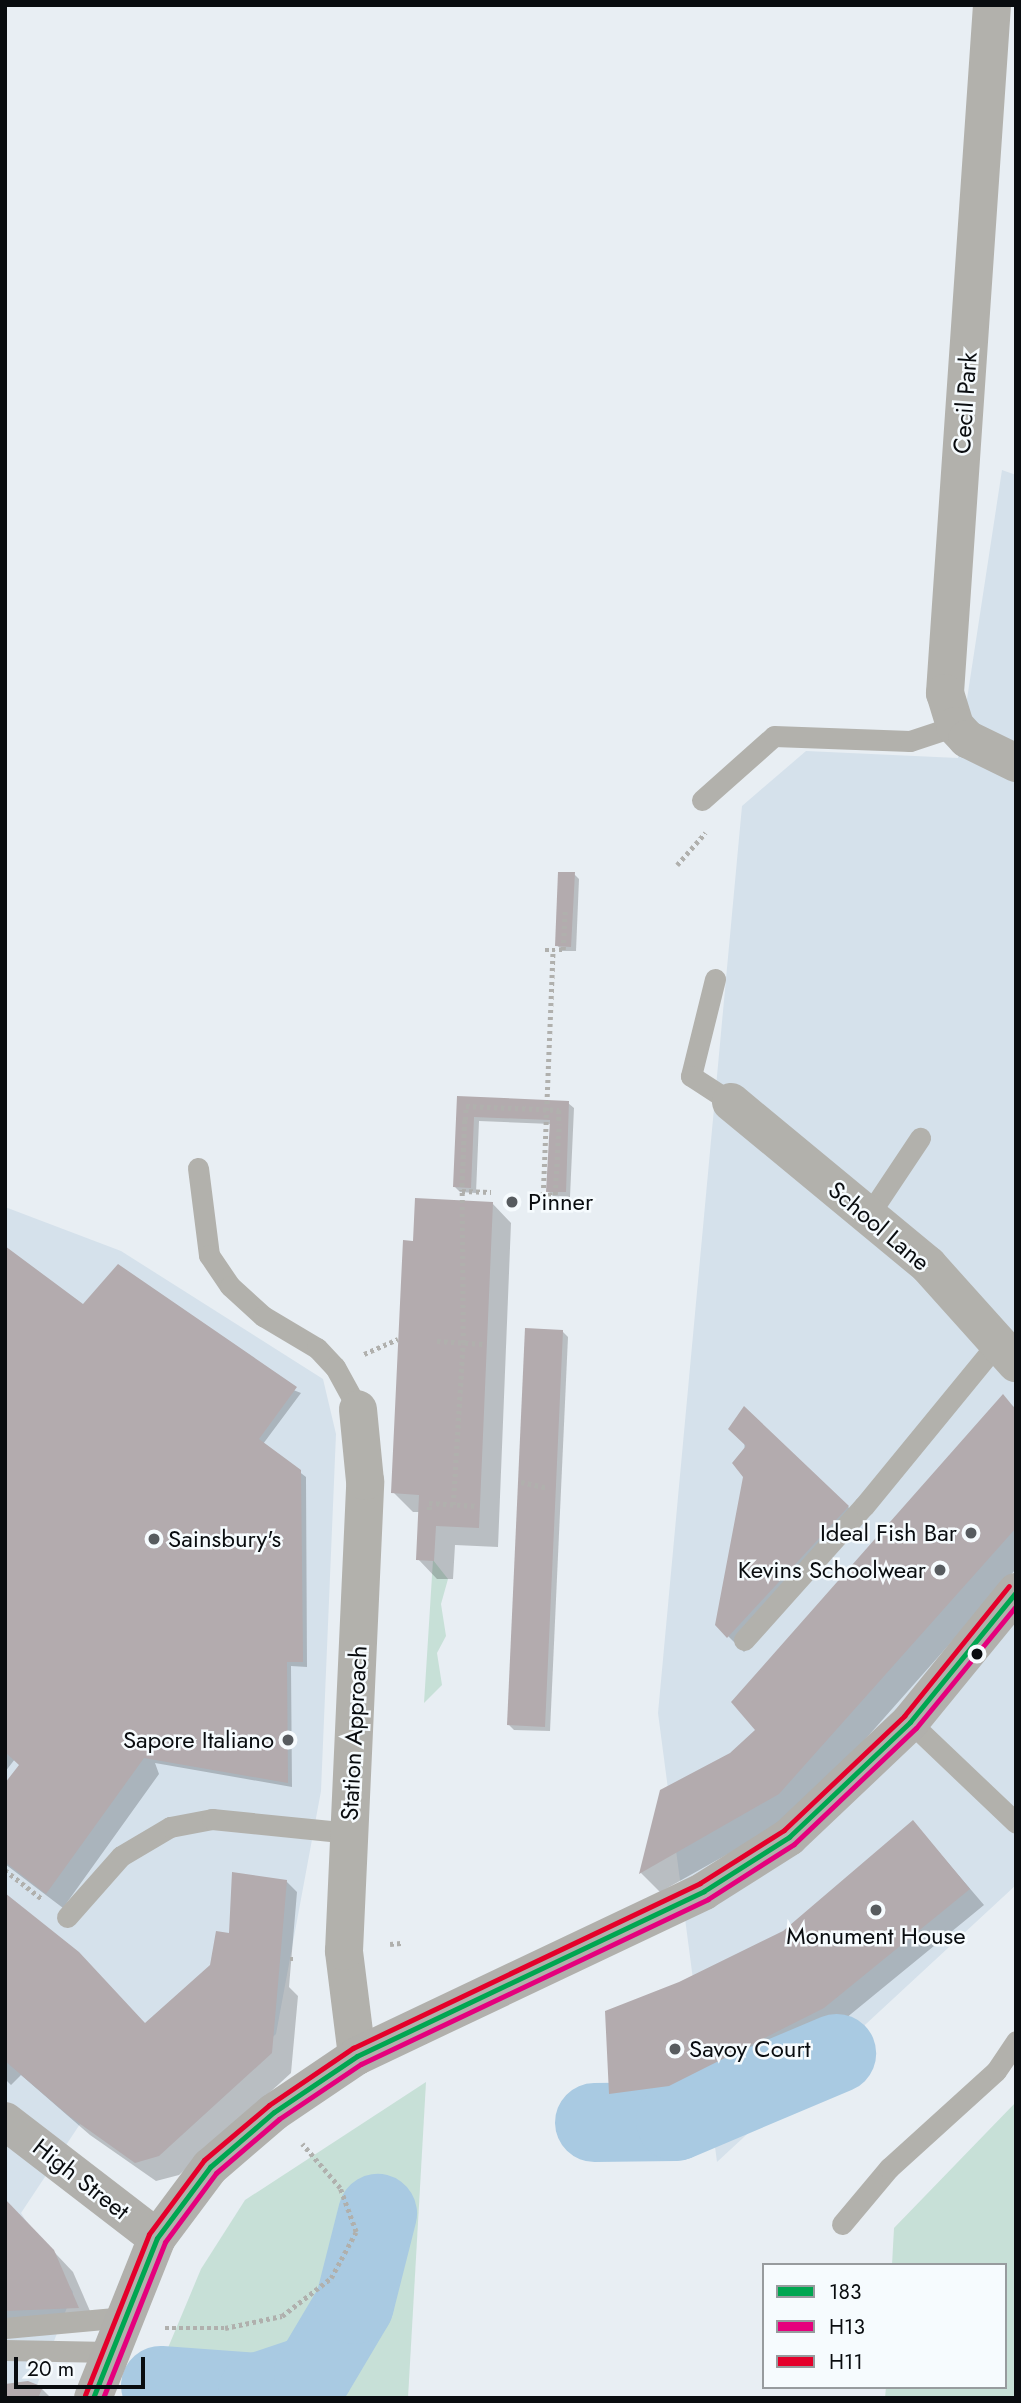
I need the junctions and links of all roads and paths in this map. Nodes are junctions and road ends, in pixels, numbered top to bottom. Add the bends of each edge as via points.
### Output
1 (992, 5) edge
2 (955, 726) junction
3 (1016, 763) edge
4 (702, 800) dead end
5 (709, 829) dead end
6 (677, 865) dead end
7 (565, 909) dead end
8 (545, 950) dead end
9 (553, 950) junction
10 (715, 979) dead end
11 (731, 1102) joint
12 (920, 1138) dead end
13 (198, 1168) dead end
14 (462, 1191) junction
15 (491, 1192) dead end
16 (534, 1194) dead end
17 (543, 1195) junction
18 (868, 1216) junction
19 (437, 1341) dead end
20 (463, 1343) junction
21 (484, 1344) dead end
22 (1006, 1354) edge
23 (358, 1409) joint
24 (521, 1482) dead end
25 (545, 1487) dead end
26 (453, 1505) junction
27 (477, 1506) dead end
28 (429, 1510) dead end
29 (1016, 1592) edge
30 (744, 1640) dead end
31 (911, 1722) junction
32 (1016, 1824) edge
33 (350, 1833) junction
34 (5, 1870) edge
35 (67, 1917) joint
36 (401, 1943) dead end
37 (390, 1944) dead end
38 (1016, 2041) edge
39 (357, 2056) junction
40 (274, 2112) junction
41 (5, 2121) edge
42 (842, 2224) dead end
43 (157, 2238) junction
44 (5, 2328) edge
45 (119, 2333) junction
46 (5, 2350) edge
47 (93, 2398) edge

1 - 2 street, Cecil Park via 945,693
2 - 3 street via 977,748
2 - 4 lane via 910,741 774,736
5 - 6 path
7 - 9 path via 563,950
8 - 9 path
9 - 17 path
10 - 11 lane via 691,1076
11 - 18 street, School Lane
12 - 18 lane
13 - 23 lane via 209,1255 230,1286 263,1316 317,1348 335,1367
14 - 15 path
14 - 17 path, bridge via 466,1106 559,1111 555,1195
14 - 20 path
16 - 17 path
18 - 22 street, School Lane via 928,1265
19 - 20 path
20 - 21 path
20 - 26 path
22 - 30 lane
23 - 33 street, Station Approach via 365,1481
24 - 25 path
26 - 27 path
26 - 28 path via 429,1503
29 - 31 street
31 - 32 lane via 957,1772
31 - 39 street via 789,1837 704,1891
33 - 35 lane via 212,1819 170,1827 121,1856
33 - 39 street, Station Approach via 344,1951
34 - 35 path
36 - 37 path
38 - 42 lane via 996,2071 889,2168
39 - 40 street
40 - 43 street via 210,2167
40 - 45 path via 340,2188 356,2232 331,2278 282,2316 225,2329
41 - 43 street, High Street
43 - 45 street
44 - 45 lane
45 - 46 lane
45 - 47 street

